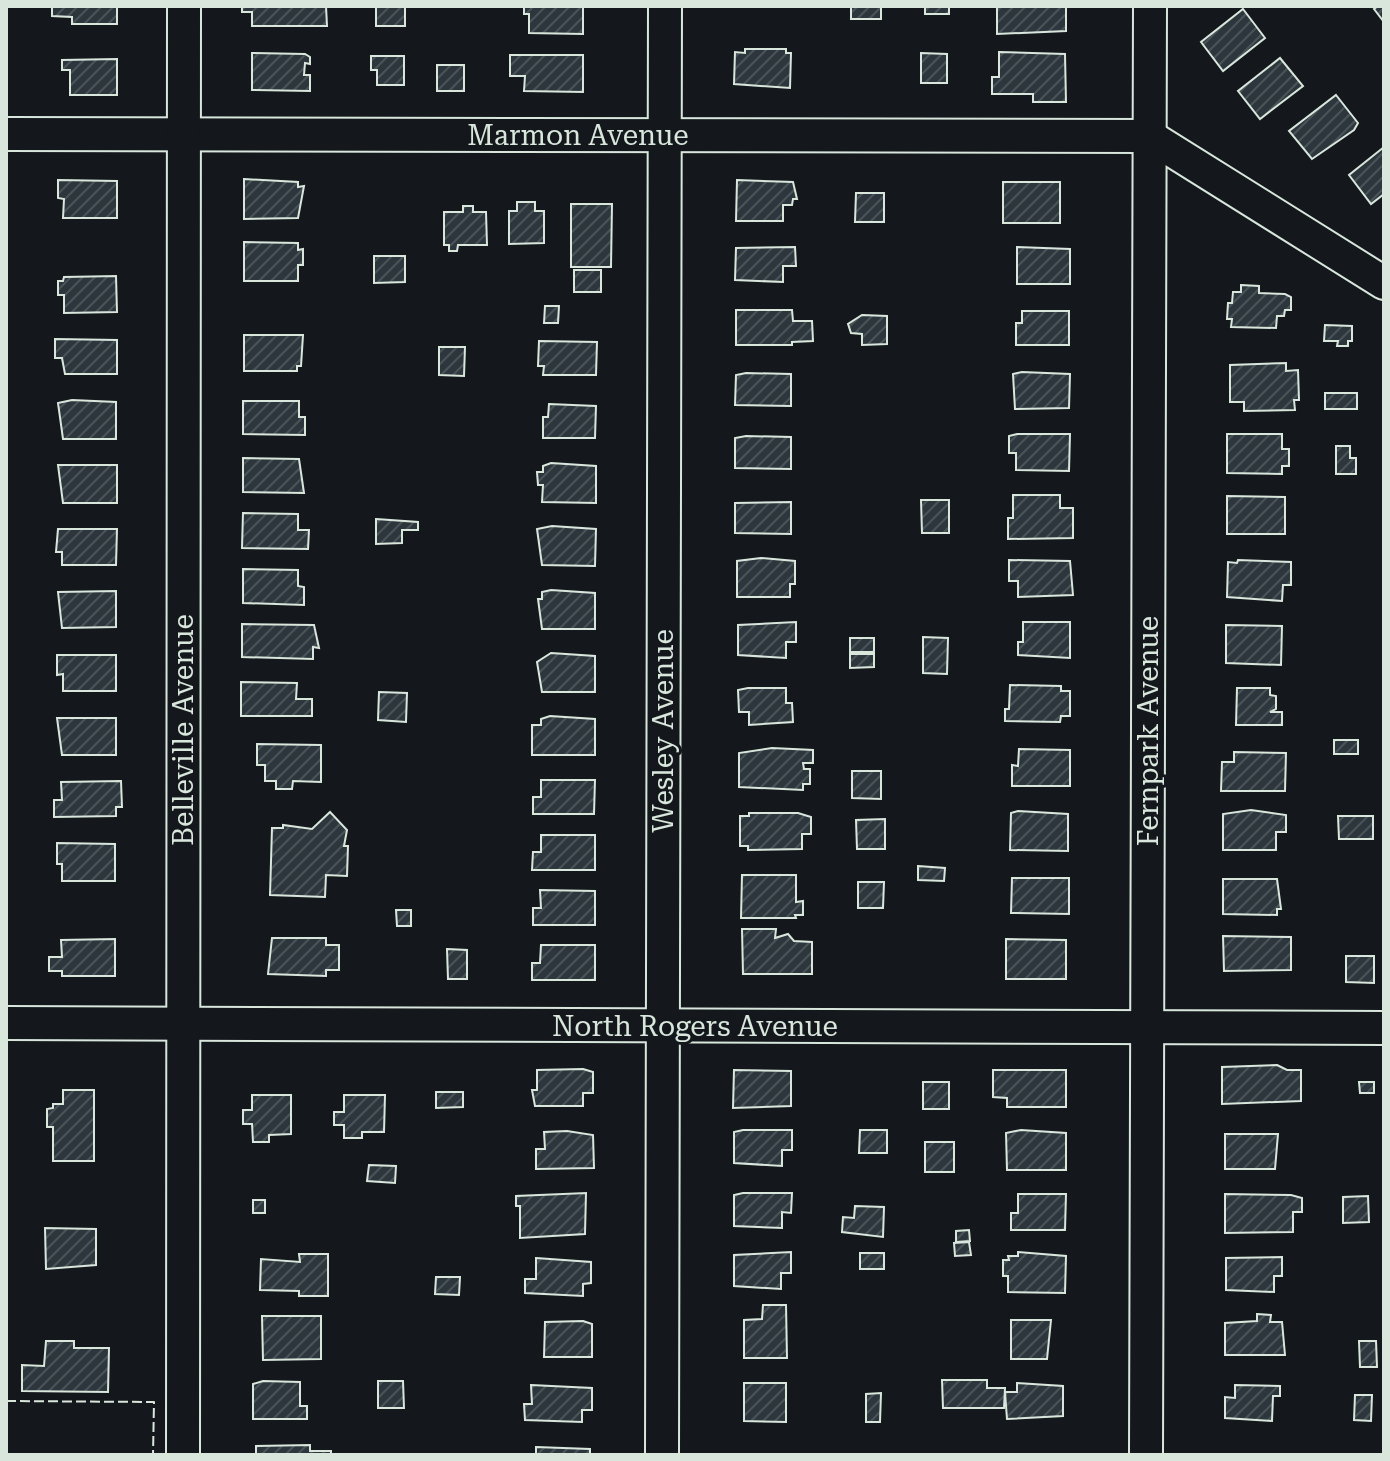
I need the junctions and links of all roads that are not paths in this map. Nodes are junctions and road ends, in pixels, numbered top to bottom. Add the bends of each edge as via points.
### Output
1 (184, 6) edge
2 (665, 6) edge
3 (1150, 6) edge
4 (6, 134) edge
5 (184, 134) junction
6 (665, 135) junction
7 (1149, 136) junction
8 (1384, 283) edge
9 (183, 1022) junction
10 (6, 1023) edge
11 (663, 1026) junction
12 (1147, 1027) junction
13 (1384, 1028) edge
14 (183, 1455) edge
15 (662, 1455) edge
16 (1146, 1455) edge

1 - 5 street, Belleville Avenue
2 - 6 street, Wesley Avenue
3 - 7 street, Fernpark Avenue
4 - 5 street, Marmon Avenue
5 - 6 street, Marmon Avenue
5 - 9 street, Belleville Avenue
6 - 7 street, Marmon Avenue
6 - 11 street, Wesley Avenue
7 - 8 street
7 - 12 street, Fernpark Avenue
9 - 10 street, North Rogers Avenue
9 - 11 street, North Rogers Avenue
9 - 14 street, Belleville Avenue
11 - 12 street, North Rogers Avenue
11 - 15 street, Wesley Avenue
12 - 13 street, North Rogers Avenue
12 - 16 street, Fernpark Avenue

